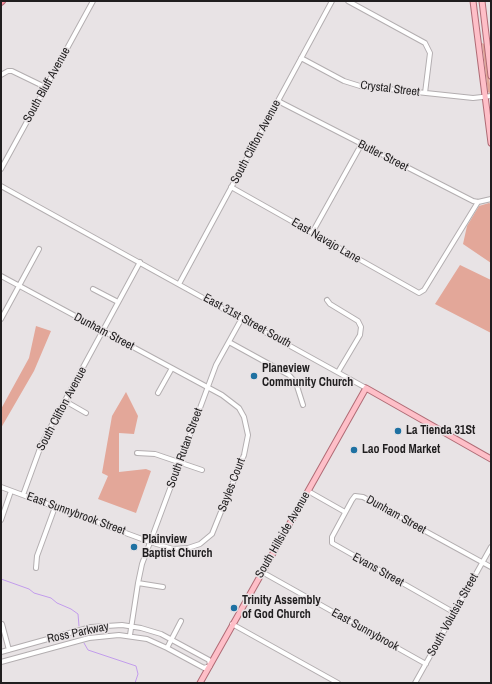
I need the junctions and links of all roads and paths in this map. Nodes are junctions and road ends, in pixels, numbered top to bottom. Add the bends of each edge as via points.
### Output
1 (93, 1) edge
2 (332, 1) edge
3 (348, 1) edge
4 (473, 1) edge
5 (482, 1) edge
6 (301, 58) junction
7 (1, 75) edge
8 (491, 76) edge
9 (45, 87) junction
10 (425, 93) junction
11 (491, 96) edge
12 (485, 97) junction
13 (278, 101) junction
14 (491, 143) edge
15 (361, 145) junction
16 (1, 169) edge
17 (1, 186) edge
18 (231, 188) junction
19 (491, 199) edge
20 (478, 202) junction
21 (312, 233) junction
22 (39, 249) dead end
23 (140, 262) junction
24 (1, 276) edge
25 (179, 284) junction
26 (19, 286) junction
27 (93, 288) dead end
28 (327, 300) dead end
29 (118, 302) junction
30 (242, 318) junction
31 (1, 319) edge
32 (367, 326) dead end
33 (361, 327) junction
34 (103, 331) junction
35 (229, 342) junction
36 (172, 368) junction
37 (338, 372) junction
38 (208, 387) junction
39 (366, 388) junction
40 (158, 393) dead end
41 (65, 401) junction
42 (303, 405) dead end
43 (86, 413) dead end
44 (137, 453) dead end
45 (491, 459) edge
46 (180, 462) junction
47 (202, 470) dead end
48 (1, 487) edge
49 (11, 491) junction
50 (308, 491) junction
51 (23, 495) junction
52 (55, 507) junction
53 (345, 512) junction
54 (1, 520) edge
55 (150, 542) junction
56 (491, 547) edge
57 (483, 563) junction
58 (491, 567) edge
59 (36, 568) dead end
60 (262, 572) junction
61 (138, 583) junction
62 (163, 588) dead end
63 (455, 613) junction
64 (181, 621) dead end
65 (2, 624) edge
66 (232, 624) junction
67 (132, 626) junction
68 (130, 636) junction
69 (172, 639) junction
70 (167, 648) junction
71 (9, 650) junction
72 (1, 652) edge
73 (1, 662) edge
74 (426, 664) junction
75 (210, 666) junction
76 (200, 683) edge
77 (338, 683) edge
78 (415, 683) edge

1 - 9 street, South Bluff Avenue
2 - 6 street, South Clifton Avenue
3 - 10 street via 425,43 430,53
4 - 12 main road
5 - 8 main road
6 - 10 street, Crystal Street via 350,84
6 - 13 street, South Clifton Avenue
7 - 9 street via 12,71
9 - 16 street, South Bluff Avenue
10 - 12 street, Crystal Street
11 - 12 street, Crystal Street
12 - 14 main road
13 - 15 street, Butler Street
13 - 18 street, South Clifton Avenue
15 - 20 street, Butler Street
15 - 21 street
17 - 23 street, East 31st Street South
18 - 21 street, East Navajo Lane
18 - 25 street, South Clifton Avenue
19 - 20 street
20 - 21 street, East Navajo Lane via 421,293
22 - 26 street
23 - 25 street, East 31st Street South
23 - 29 street, South Clifton Avenue
24 - 26 street, Dunham Street
25 - 30 street, East 31st Street South
26 - 31 street
26 - 34 street, Dunham Street
27 - 29 street
28 - 33 street via 358,320
29 - 34 street, South Clifton Avenue
30 - 35 street, South Rutan Street
30 - 37 street, East 31st Street South
32 - 33 street
33 - 37 street via 360,335
34 - 36 street, Dunham Street
34 - 41 street, South Clifton Avenue
35 - 38 street, South Rutan Street via 216,365
35 - 42 street via 289,376 296,383
36 - 38 street, Dunham Street
36 - 40 street
37 - 39 street, East 31st Street South
38 - 46 street, South Rutan Street
38 - 55 street, Sayles Court via 232,401 244,417 248,435 244,455 212,534 200,544 181,549
39 - 45 main road, East 31st Street South
39 - 50 main road, South Hillside Avenue
41 - 43 street
41 - 51 street, South Clifton Avenue via 41,446
44 - 46 street via 155,454
46 - 47 street
46 - 55 street, South Rutan Street
48 - 49 street, East Sunnybrook Street
49 - 51 street, East Sunnybrook Street
49 - 54 street
50 - 53 street
50 - 60 main road, South Hillside Avenue
51 - 52 street, East Sunnybrook Street
52 - 55 street, East Sunnybrook Street
52 - 59 street via 37,556
53 - 57 street, Dunham Street via 355,496 363,497
53 - 63 street, Evans Street via 332,537 332,543
55 - 61 street, South Rutan Street
56 - 57 street, South Volutsia Street
57 - 58 street, Dunham Street
57 - 63 street, South Volutsia Street
60 - 66 main road, South Hillside Avenue
60 - 74 street, East Sunnybrook
61 - 62 street
61 - 67 street, South Rutan Street
63 - 74 street, South Volutsia Street
64 - 69 street
65 - 71 street
66 - 75 main road, South Hillside Avenue
66 - 77 street
67 - 68 street, South Rutan Street
67 - 69 street, Ross Parkway via 151,630
67 - 71 street, Ross Parkway via 91,627
68 - 70 street, Ross Parkway via 147,639
68 - 73 street, Ross Parkway via 94,637
69 - 70 street
69 - 75 street, Ross Parkway via 209,660
70 - 75 street, Ross Parkway via 204,668
71 - 72 street, Ross Parkway
74 - 78 street, South Volutsia Street
75 - 76 main road, South Hillside Avenue

